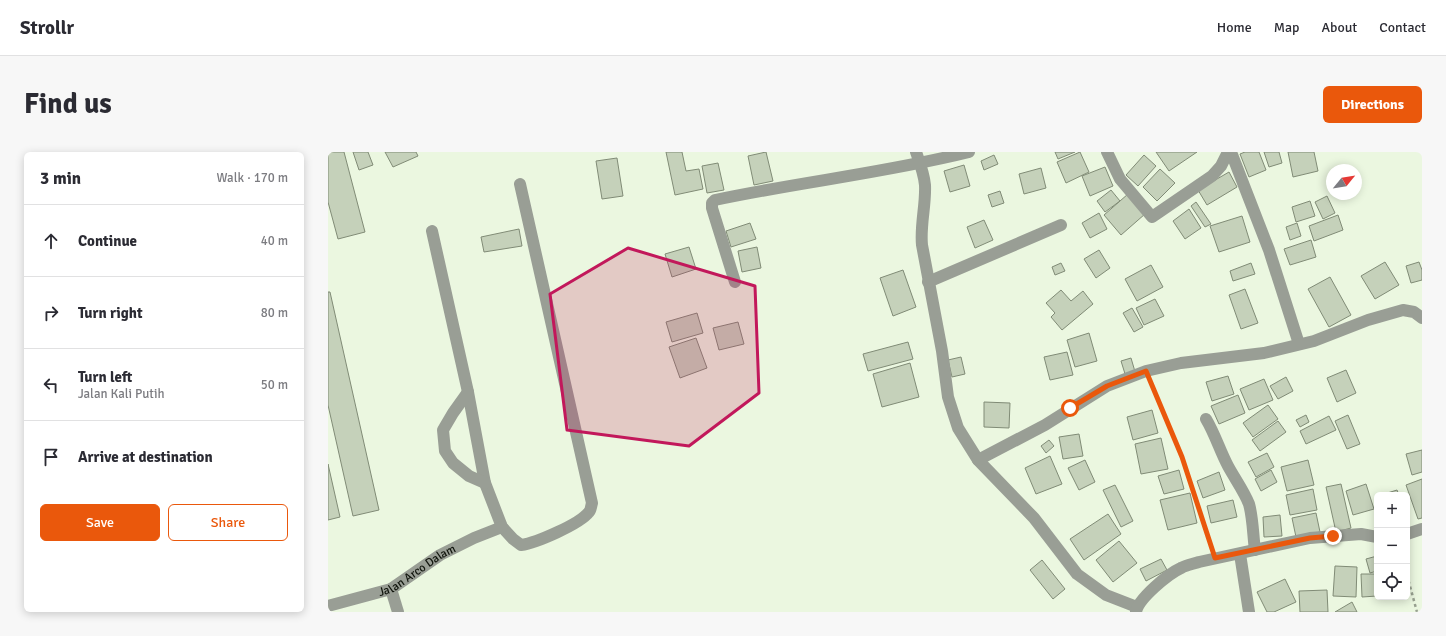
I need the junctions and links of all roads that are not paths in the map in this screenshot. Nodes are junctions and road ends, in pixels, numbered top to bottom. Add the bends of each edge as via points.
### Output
1 (916, 152) edge
2 (969, 152) edge
3 (1106, 152) edge
4 (1230, 152) edge
5 (920, 164) junction
6 (520, 184) dead end
7 (1060, 225) dead end
8 (432, 232) dead end
9 (735, 282) dead end
10 (928, 282) junction
11 (1422, 318) edge
12 (1299, 344) junction
13 (468, 392) junction
14 (1206, 419) dead end
15 (978, 460) junction
16 (485, 483) junction
17 (502, 527) junction
18 (1422, 529) edge
19 (1410, 533) edge
20 (1374, 536) edge
21 (1255, 550) junction
22 (1240, 554) junction
23 (390, 589) junction
24 (328, 606) edge
25 (1136, 610) edge
26 (398, 612) edge
27 (1249, 612) edge

1 - 5 street
2 - 5 street
3 - 4 street via 1120,179 1152,217 1212,176
4 - 12 street via 1269,250
5 - 9 street via 715,200 712,208
5 - 10 street via 925,186 921,235
6 - 17 street via 592,503 590,511 581,520 531,544 521,545
7 - 10 street
8 - 13 street
10 - 15 street via 951,408 958,428
11 - 12 street via 1414,312 1403,310
12 - 15 street via 1264,353 1181,363 1146,371 1107,386 1045,425
13 - 16 street
13 - 16 street via 443,430 445,451 453,463 469,476
14 - 21 street via 1249,506
15 - 25 street via 1034,518 1077,574 1106,595
16 - 17 street
17 - 23 street, Jalan Arco Dalam via 446,551
18 - 19 street
20 - 21 street via 1361,534 1310,538
21 - 22 street
22 - 25 street via 1181,568 1150,592
22 - 27 street
23 - 24 street, Jalan Arco Dalam
23 - 26 street

